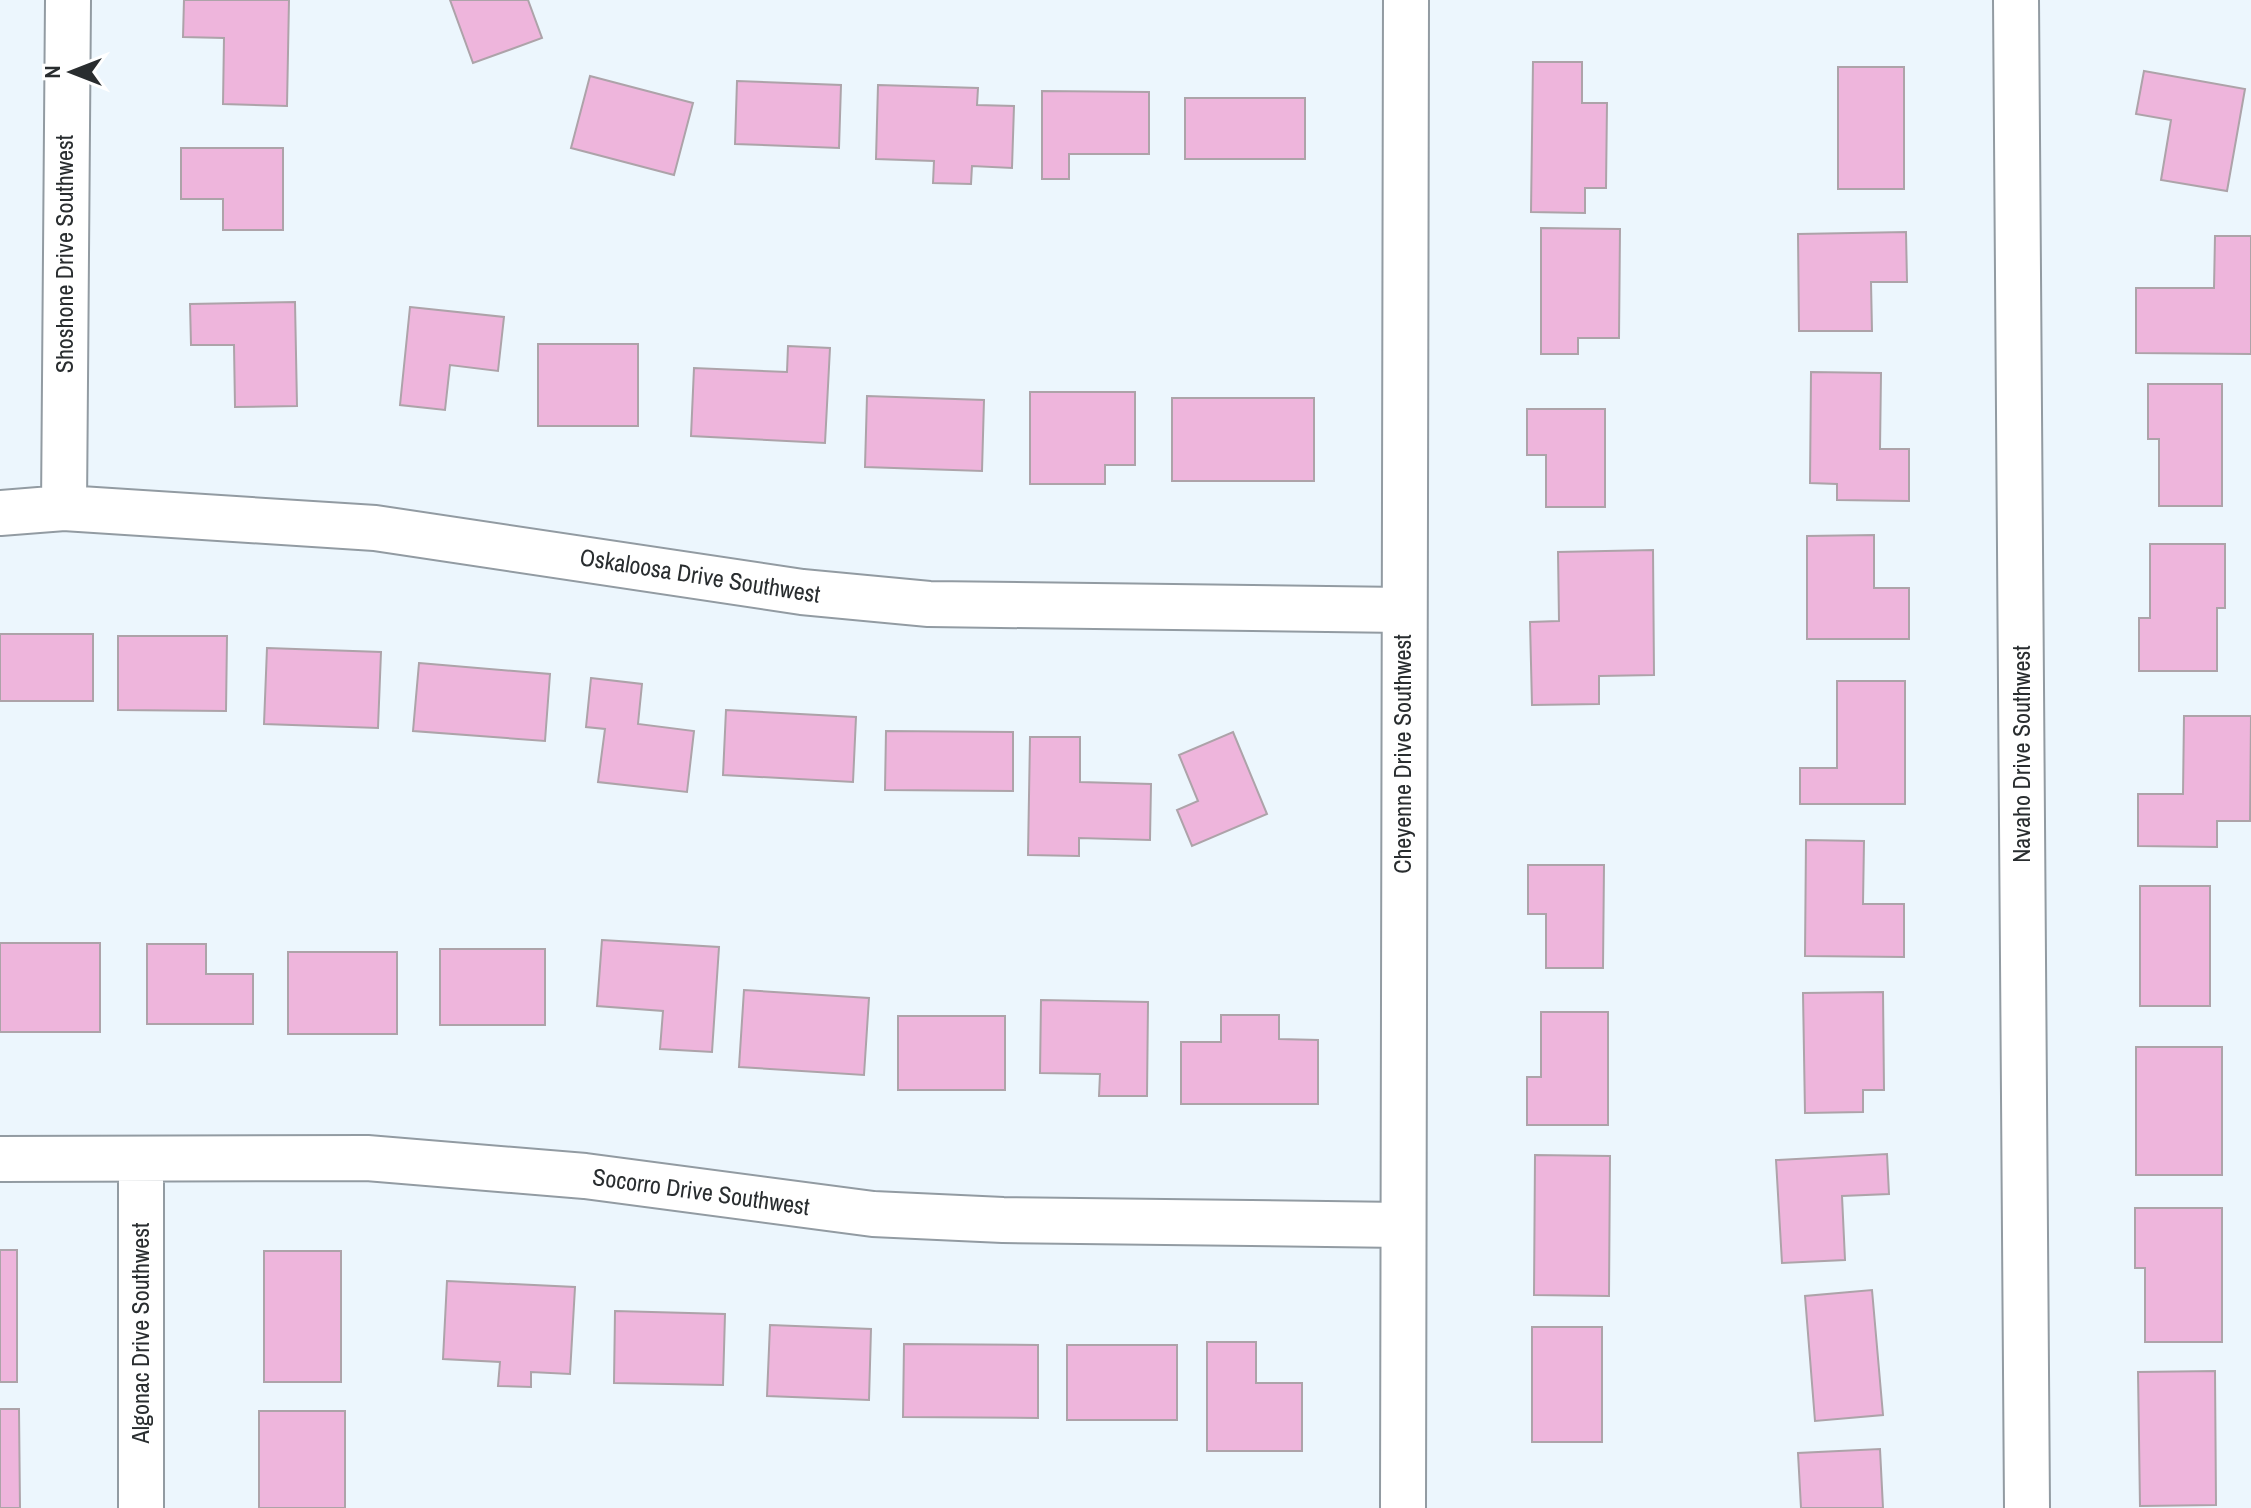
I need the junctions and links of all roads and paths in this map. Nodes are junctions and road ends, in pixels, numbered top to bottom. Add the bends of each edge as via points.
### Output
1 (68, 0) edge
2 (1406, 0) edge
3 (2016, 0) edge
4 (64, 508) junction
5 (0, 513) edge
6 (1403, 610) junction
7 (0, 1159) edge
8 (141, 1159) junction
9 (1402, 1225) junction
10 (141, 1508) edge
11 (1403, 1508) edge
12 (2027, 1508) edge

1 - 4 street, Shoshone Drive Southwest
2 - 6 street, Cheyenne Drive Southwest
3 - 12 street, Navaho Drive Southwest
4 - 5 street, Oskaloosa Drive Southwest
4 - 6 street, Oskaloosa Drive Southwest via 389,529 897,602
6 - 9 street, Cheyenne Drive Southwest
7 - 8 street, Socorro Drive Southwest
8 - 9 street, Socorro Drive Southwest via 438,1161 938,1218
8 - 10 street, Algonac Drive Southwest
9 - 11 street, Cheyenne Drive Southwest

